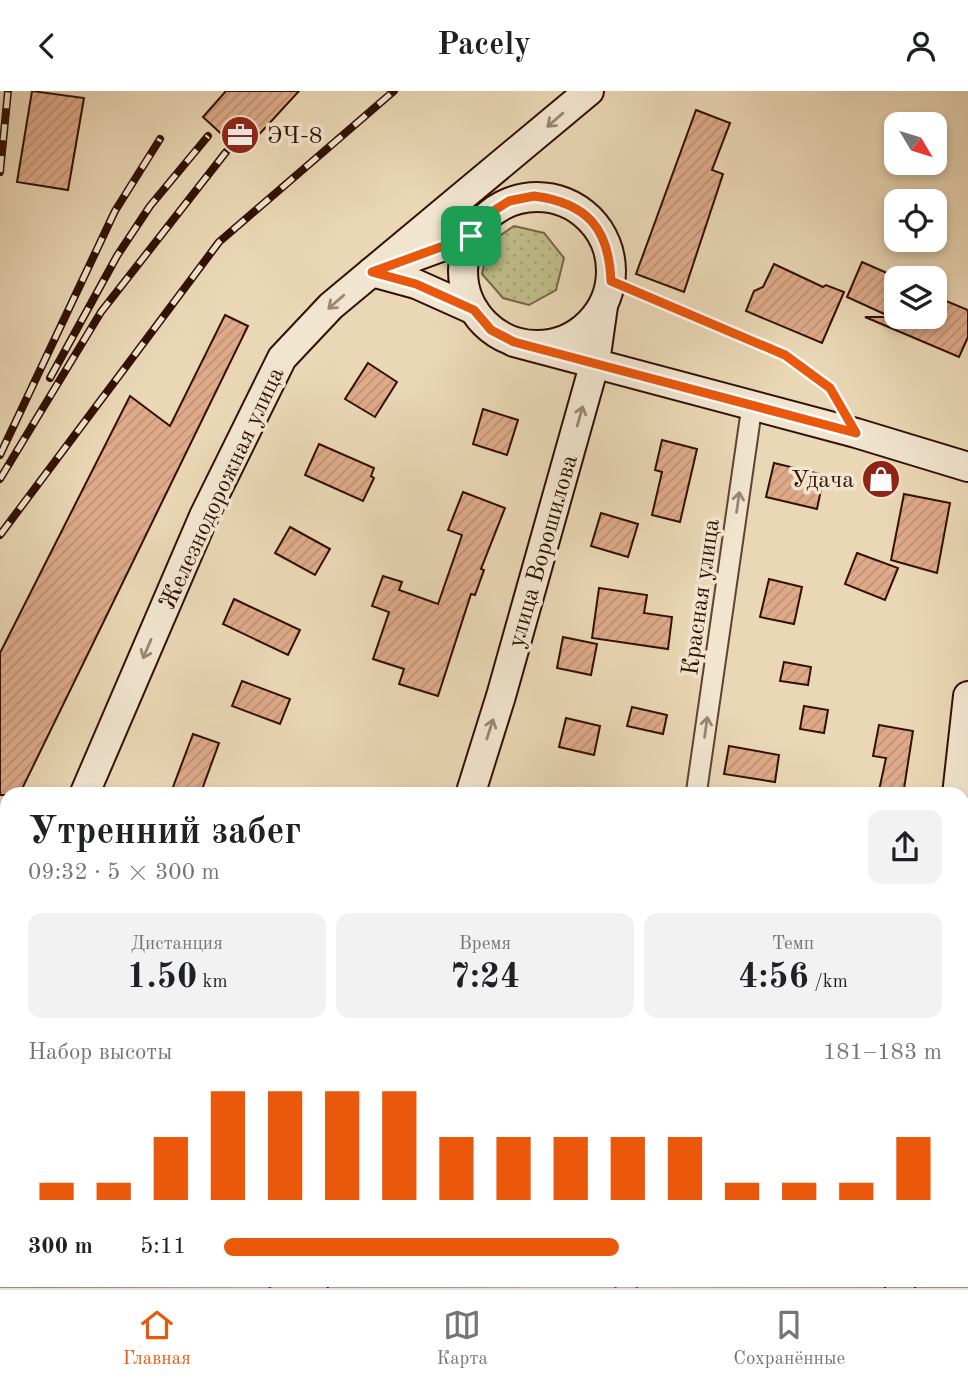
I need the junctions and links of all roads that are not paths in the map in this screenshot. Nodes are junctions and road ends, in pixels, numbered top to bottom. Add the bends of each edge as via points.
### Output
1 (589, 91) edge
2 (521, 149) junction
3 (479, 225) junction
4 (372, 272) junction
5 (607, 293) junction
6 (474, 310) junction
7 (514, 342) junction
8 (595, 362) junction
9 (752, 406) junction
10 (856, 433) junction
11 (968, 467) edge
12 (968, 696) edge
13 (87, 787) edge
14 (472, 787) edge
15 (697, 787) edge
16 (958, 787) edge

1 -> 2 main road, Железнодорожная улица
2 - 3 main road
2 - 4 main road, Железнодорожная улица
3 - 4 main road
3 - 5 main road via 509,201 534,196 572,205 601,231 610,255
3 - 6 main road via 463,260 464,286
4 - 6 main road via 416,284
4 -> 13 main road, Железнодорожная улица via 331,306 282,358 204,516
5 - 7 main road via 587,326 565,340 540,345
5 - 8 main road, улица Ворошилова
5 - 10 lane via 785,355 830,388
6 - 7 main road via 491,330
7 - 8 main road
8 - 9 main road
14 -> 8 main road, улица Ворошилова
9 - 10 main road
15 -> 9 street, Красная улица
10 - 11 main road
12 - 16 main road

